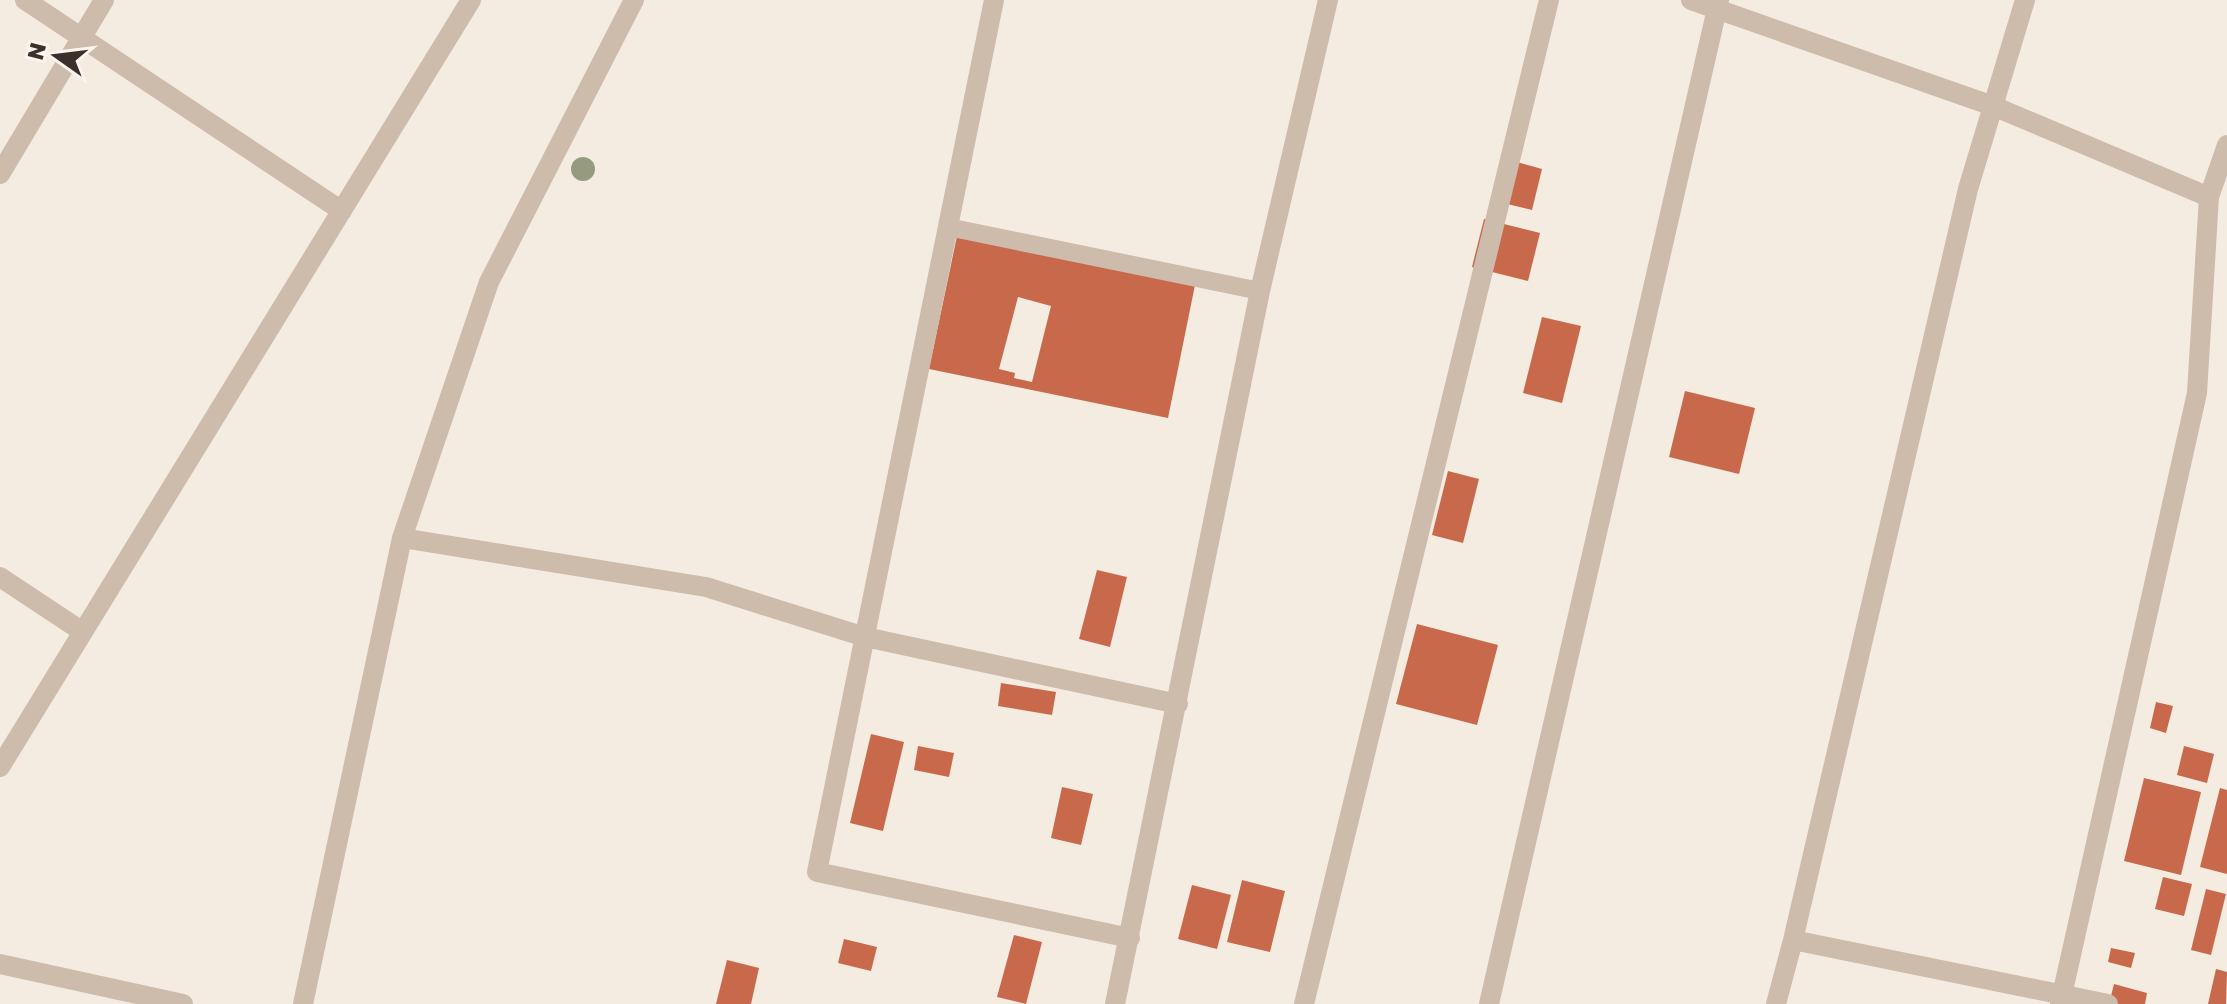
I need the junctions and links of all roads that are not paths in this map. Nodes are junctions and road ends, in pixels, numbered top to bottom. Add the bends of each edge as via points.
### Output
1 (25, 0) edge
2 (104, 0) edge
3 (471, 0) edge
4 (634, 0) edge
5 (994, 0) edge
6 (1328, 0) edge
7 (1549, 0) edge
8 (1691, 0) edge
9 (2025, 0) edge
10 (1718, 4) edge
11 (82, 37) junction
12 (1993, 106) junction
13 (2227, 145) edge
14 (0, 174) edge
15 (2209, 197) junction
16 (342, 211) junction
17 (948, 227) junction
18 (1260, 291) junction
19 (402, 538) junction
20 (0, 577) edge
21 (83, 632) junction
22 (865, 637) junction
23 (1178, 704) junction
24 (0, 767) edge
25 (1130, 938) junction
26 (1793, 940) junction
27 (0, 964) edge
28 (2062, 999) edge
29 (183, 1004) edge
30 (303, 1004) edge
31 (1115, 1004) edge
32 (1304, 1004) edge
33 (1489, 1004) edge
34 (1776, 1004) edge
35 (2108, 1004) edge

1 - 11 street
2 - 11 street
3 - 16 street
4 - 19 street via 489,282
5 - 17 street
6 - 18 street
7 - 32 street
8 - 10 street
9 - 12 street
10 - 12 street
10 - 33 street
11 - 14 street
11 - 16 street
12 - 15 street
12 - 26 street via 1968,189
13 - 15 street
15 - 28 street via 2197,393
16 - 21 street
17 - 18 lane
17 - 22 street
18 - 23 street
19 - 22 street via 706,587
19 - 30 street
20 - 21 street
21 - 24 street
22 - 23 street
22 - 25 street via 817,872
23 - 25 street
25 - 31 street
26 - 28 street
26 - 34 street
27 - 29 street
28 - 35 street

